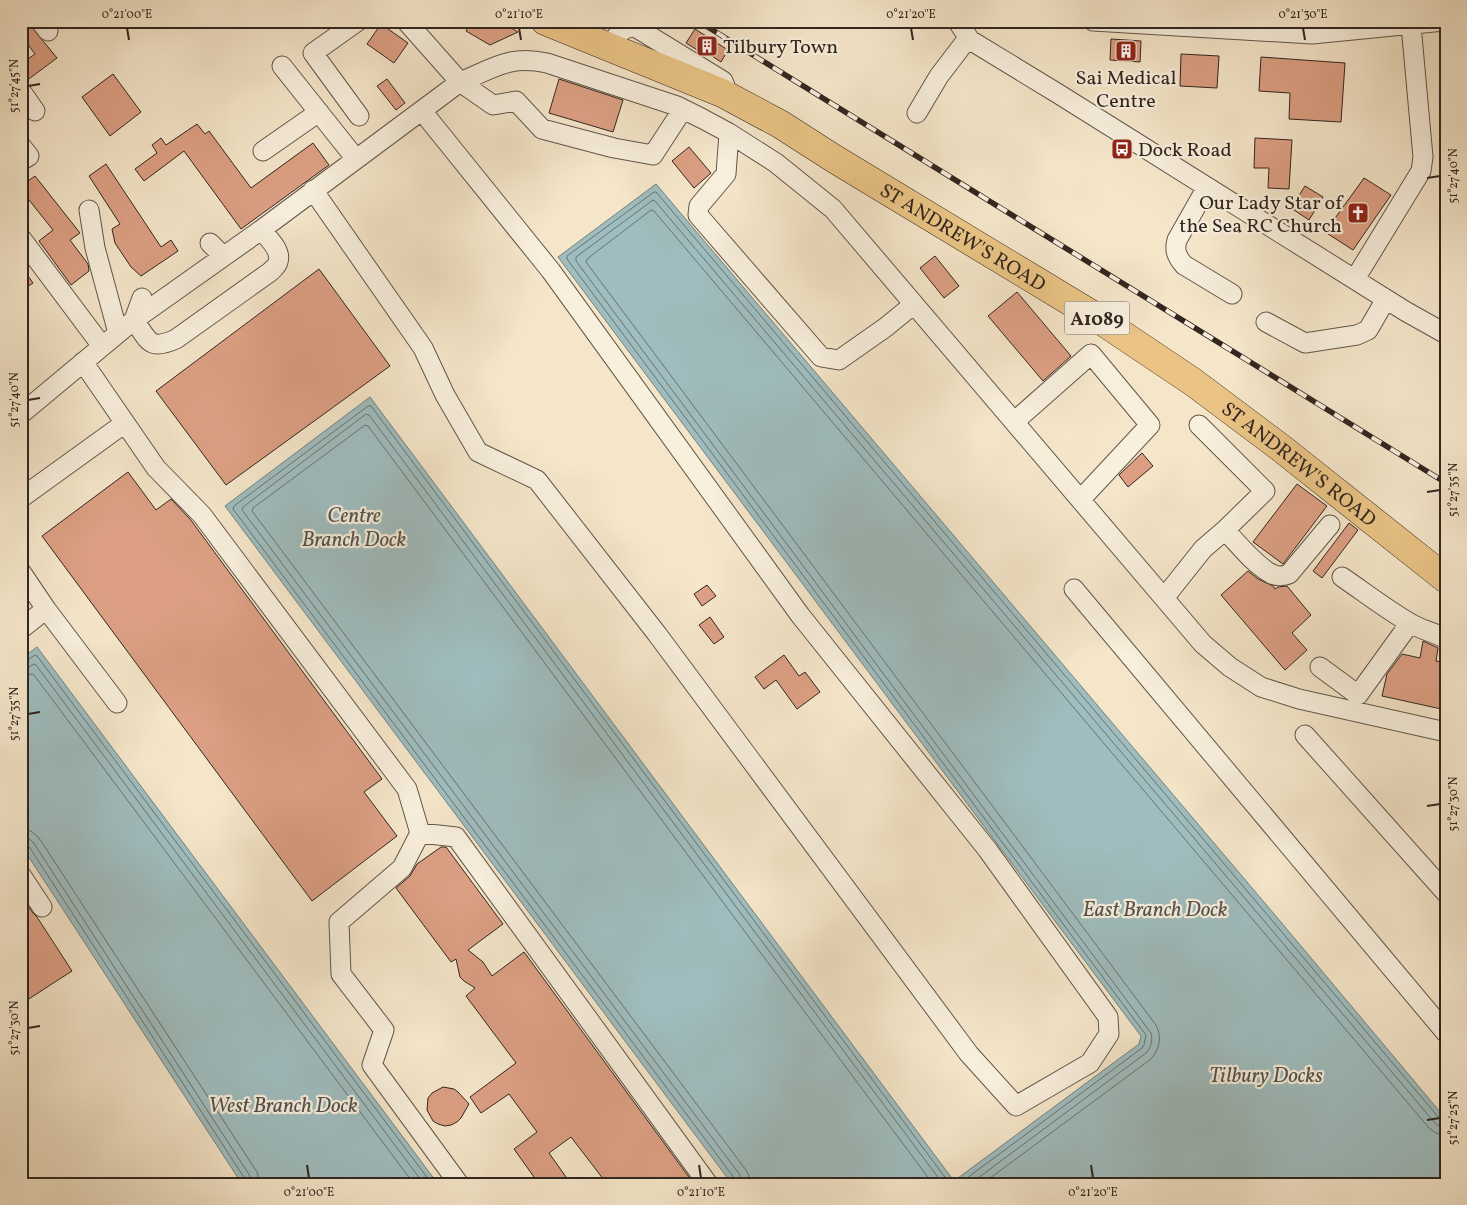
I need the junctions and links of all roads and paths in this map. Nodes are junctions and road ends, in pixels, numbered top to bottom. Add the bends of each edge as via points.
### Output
1 (358, 21) edge
2 (406, 21) edge
3 (545, 21) edge
4 (1094, 21) edge
5 (1444, 21) edge
6 (1410, 25) junction
7 (960, 26) edge
8 (1255, 26) edge
9 (282, 66) dead end
10 (460, 82) junction
11 (21, 91) edge
12 (682, 109) junction
13 (35, 111) dead end
14 (422, 111) junction
15 (318, 112) junction
16 (917, 113) dead end
17 (359, 116) dead end
18 (728, 133) junction
19 (21, 146) edge
20 (263, 151) dead end
21 (356, 159) junction
22 (21, 161) edge
23 (1207, 187) junction
24 (313, 190) junction
25 (89, 210) dead end
26 (261, 230) junction
27 (21, 238) edge
28 (210, 243) dead end
29 (223, 256) junction
30 (185, 267) dead end
31 (206, 268) junction
32 (1355, 279) junction
33 (1232, 294) dead end
34 (142, 298) dead end
35 (1386, 299) junction
36 (914, 304) junction
37 (134, 320) junction
38 (1266, 322) dead end
39 (118, 333) junction
40 (1446, 334) edge
41 (102, 346) junction
42 (74, 362) junction
43 (23, 410) edge
44 (1015, 421) junction
45 (125, 423) junction
46 (1199, 425) dead end
47 (21, 498) edge
48 (1081, 499) junction
49 (1330, 525) dead end
50 (1225, 530) junction
51 (21, 572) edge
52 (1342, 577) dead end
53 (1446, 579) edge
54 (1074, 589) dead end
55 (1164, 598) junction
56 (46, 609) junction
57 (1410, 623) junction
58 (21, 629) edge
59 (1446, 639) edge
60 (1320, 667) dead end
61 (117, 703) dead end
62 (1446, 732) edge
63 (1305, 735) dead end
64 (420, 833) junction
65 (21, 875) edge
66 (1446, 893) edge
67 (42, 907) dead end
68 (1446, 1033) edge
69 (459, 1184) edge
70 (708, 1184) edge

1 - 17 street via 313,53
2 - 10 street
3 - 53 highway, ST ANDREW'S ROAD / A1089 via 722,94 780,124 1087,312 1185,377 1281,448
4 - 8 street
5 - 6 street
6 - 8 street via 1312,34
6 - 32 street via 1423,157 1421,171
7 - 16 street via 939,76
7 - 23 street
9 - 15 street
10 - 12 street via 499,65 535,61
10 - 12 street via 493,105 516,101 542,129 653,155
10 - 14 street
11 - 13 street
12 - 18 street
14 - 21 street
14 - 24 street via 551,271 800,615 987,849 1108,1017 1109,1034 1090,1063 1016,1106 969,1054 657,634 537,480 478,452 445,395 423,348
15 - 20 street
15 - 21 street
18 - 36 street via 776,163 833,209
18 - 36 street via 726,174 699,206 698,214 821,357 839,360
19 - 22 street via 29,156
21 - 24 street
23 - 32 street
23 - 33 street via 1177,240 1176,252 1184,265
24 - 26 street
25 - 39 street via 95,248
26 - 29 street
26 - 37 street via 279,255 278,263 176,340 163,345 149,342
27 - 41 street
28 - 29 street
29 - 31 street
30 - 31 street
31 - 37 street
32 - 35 street
34 - 37 street
35 - 38 street via 1368,330 1357,335 1304,343
35 - 40 street
36 - 44 street
37 - 39 street
39 - 41 street
41 - 42 street
42 - 43 street
42 - 45 street
44 - 48 street
44 - 48 street via 1091,354 1150,425
45 - 47 street
45 - 64 street via 156,468 202,515 408,789
46 - 50 street via 1265,491
48 - 55 street
49 - 50 street via 1293,570 1284,576 1272,575
50 - 55 street via 1202,549
51 - 56 street
52 - 57 street
54 - 68 street
55 - 62 street via 1203,644 1261,687 1299,699
56 - 58 street
56 - 61 street
57 - 59 street
57 - 60 street via 1358,695
63 - 66 street
64 - 69 street via 402,868 339,922 341,974 384,1030 372,1065
64 - 70 street via 456,837
65 - 67 street

